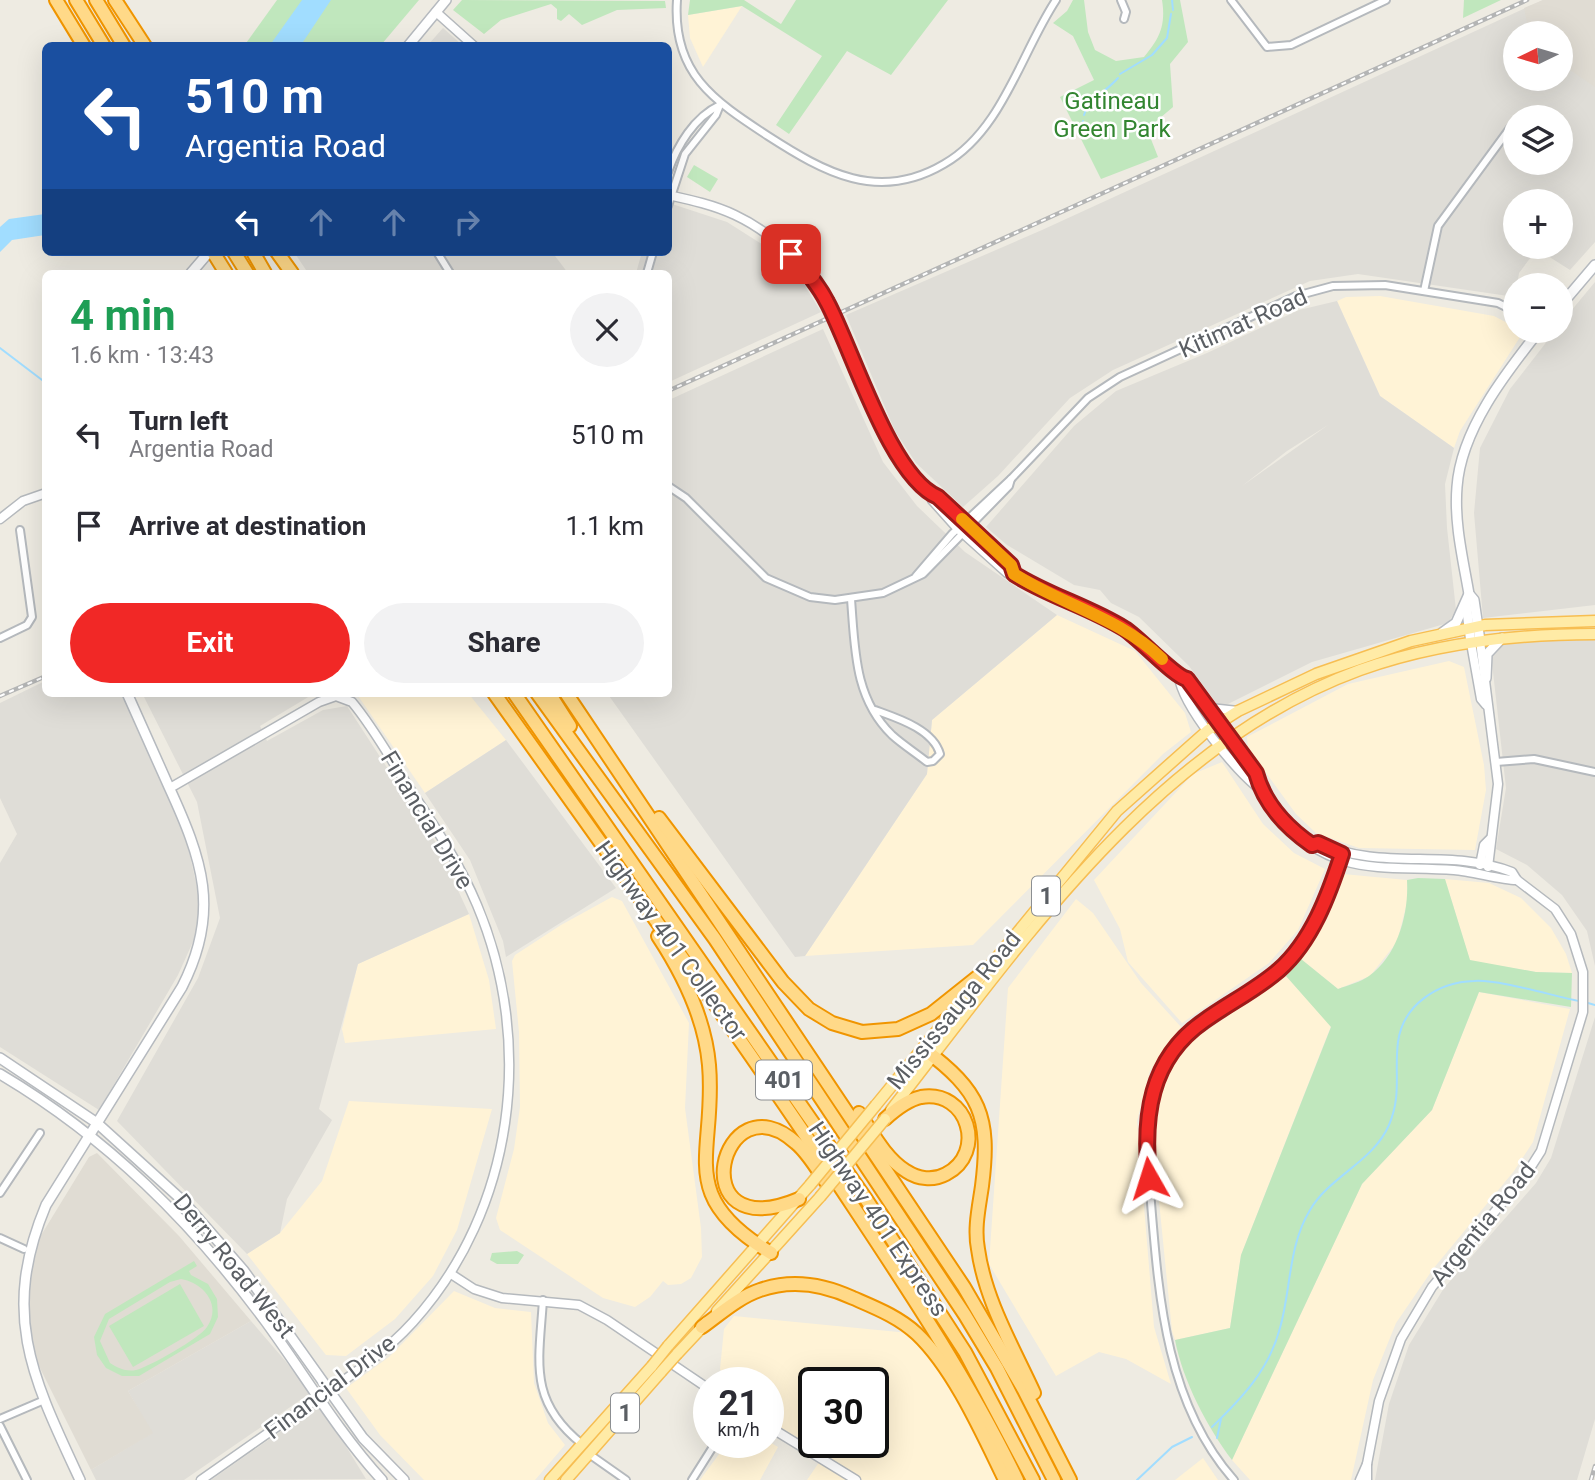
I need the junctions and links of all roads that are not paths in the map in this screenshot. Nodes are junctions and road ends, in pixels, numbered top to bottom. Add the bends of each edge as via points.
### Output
1 (56, 0) edge
2 (76, 0) edge
3 (96, 0) edge
4 (115, 0) edge
5 (446, 0) edge
6 (677, 0) edge
7 (1056, 0) edge
8 (1121, 0) edge
9 (1231, 0) edge
10 (1386, 0) edge
11 (436, 12) junction
12 (1124, 19) dead end
13 (82, 42) edge
14 (102, 42) edge
15 (122, 42) edge
16 (142, 42) edge
17 (411, 42) edge
18 (470, 42) edge
19 (720, 105) junction
20 (1503, 138) edge
21 (672, 163) edge
22 (672, 190) edge
23 (672, 195) edge
24 (207, 256) edge
25 (1595, 265) edge
26 (193, 270) edge
27 (1424, 291) junction
28 (1573, 291) edge
29 (1503, 306) edge
30 (1531, 343) edge
31 (672, 489) edge
32 (42, 494) edge
33 (0, 519) edge
34 (964, 527) junction
35 (20, 530) dead end
36 (1467, 598) junction
37 (851, 599) junction
38 (1595, 621) edge
39 (1474, 627) junction
40 (1440, 634) junction
41 (1595, 634) edge
42 (0, 638) edge
43 (1502, 638) junction
44 (1476, 642) junction
45 (1179, 677) junction
46 (1486, 678) junction
47 (129, 697) edge
48 (329, 697) edge
49 (344, 697) edge
50 (497, 697) edge
51 (517, 697) edge
52 (540, 697) edge
53 (552, 697) edge
54 (570, 697) edge
55 (570, 697) edge
56 (1486, 705) junction
57 (1210, 708) junction
58 (875, 710) junction
59 (1238, 711) junction
60 (1198, 715) junction
61 (1220, 722) junction
62 (1248, 727) junction
63 (1208, 730) junction
64 (1231, 738) junction
65 (1197, 739) junction
66 (1221, 746) junction
67 (1243, 754) junction
68 (1202, 758) junction
69 (1230, 758) junction
70 (1496, 762) junction
71 (1595, 772) edge
72 (170, 788) junction
73 (1260, 789) junction
74 (592, 831) junction
75 (641, 835) junction
76 (1340, 858) junction
77 (1484, 868) junction
78 (754, 974) junction
79 (981, 975) junction
80 (929, 1053) junction
81 (0, 1058) edge
82 (0, 1074) edge
83 (884, 1119) junction
84 (97, 1123) junction
85 (40, 1133) dead end
86 (90, 1134) junction
87 (0, 1192) edge
88 (799, 1199) junction
89 (0, 1238) edge
90 (758, 1245) junction
91 (24, 1249) junction
92 (771, 1253) junction
93 (451, 1274) junction
94 (543, 1300) junction
95 (702, 1327) junction
96 (953, 1361) junction
97 (656, 1369) junction
98 (693, 1378) edge
99 (330, 1390) junction
100 (319, 1397) junction
101 (41, 1401) junction
102 (0, 1419) edge
103 (0, 1426) edge
104 (784, 1436) edge
105 (582, 1444) junction
106 (589, 1454) junction
107 (706, 1458) edge
108 (1367, 1464) junction
109 (1069, 1479) edge
110 (27, 1480) edge
111 (80, 1480) edge
112 (201, 1480) edge
113 (382, 1480) edge
114 (404, 1480) edge
115 (550, 1480) edge
116 (566, 1480) edge
117 (626, 1480) edge
118 (692, 1480) edge
119 (856, 1480) edge
120 (1005, 1480) edge
121 (1017, 1480) edge
122 (1033, 1480) edge
123 (1055, 1480) edge
124 (1234, 1480) edge
125 (1360, 1480) edge
126 (1367, 1480) edge

1 - 13 highway
2 - 14 highway
3 - 15 highway
4 - 16 highway
5 - 11 main road
6 - 19 street via 683,52 700,83
7 - 19 street via 988,123 956,157 918,176 865,181 834,174
8 - 12 street
9 - 10 street via 1267,47 1275,48 1291,46
11 - 17 main road
11 - 18 street
19 - 21 street via 709,110 680,144
19 - 22 street via 685,154
20 - 27 street via 1438,226
23 - 34 street, Argentia Road via 745,220 779,242 803,267 828,303 903,464 932,500
24 - 26 main road
25 - 28 main road
27 - 29 street, Kitimat Road
27 - 34 street, Kitimat Road via 1346,285 1296,296 1113,381 1088,398
30 - 36 main road via 1491,401 1461,464 1457,513
31 - 37 street, Kitimat Road via 766,578 810,597
32 - 33 street via 23,501
34 - 37 street, Kitimat Road via 927,570 883,593
34 - 45 street, Argentia Road via 1007,573 1123,628
35 - 42 street via 32,617 27,625
36 - 39 main road via 1474,600
36 - 40 main road via 1456,623
37 - 58 street via 857,676
38 - 39 main road, 1
39 - 40 main road, Mississauga Road / 1
39 - 44 main road
40 - 59 main road, Mississauga Road / 1 via 1344,663
41 - 43 main road, 1
43 - 44 main road, 1
43 - 46 main road via 1488,654
44 - 46 street
44 - 56 street via 1481,699
44 - 62 main road, Mississauga Road / 1 via 1359,671
45 - 57 street, Argentia Road via 1187,679
45 - 60 street, Argentia Road via 1180,687
46 - 56 street
47 - 72 main road
48 - 72 street, Financial Drive
49 - 93 street, Financial Drive via 356,706 452,854 477,904 504,999 509,1063 506,1117 493,1184 474,1233
50 - 74 highway, Highway 401 Collector / 401
51 - 122 highway, Highway 401 Express / 401 via 866,1199 965,1352
52 - 75 highway, Highway 401 Express / 401
53 - 75 highway
54 - 78 highway, Highway 401 Collector / 401
55 - 79 highway via 783,982 810,1010 848,1029 898,1029 931,1014
56 - 70 street
57 - 59 street
57 - 61 street, Argentia Road
58 - 58 street via 892,735 927,762 940,754 932,740 918,730
59 - 61 main road, Mississauga Road / 1
60 - 63 street, Argentia Road
60 - 65 street
61 - 63 main road, Mississauga Road / 1
61 - 64 street, Argentia Road
62 - 64 main road, Mississauga Road / 1
62 - 67 street via 1241,742
63 - 65 main road, Mississauga Road / 1
63 - 66 street, Argentia Road
64 - 66 main road, Mississauga Road / 1
64 - 67 street, Argentia Road
65 - 79 main road, Mississauga Road / 1 via 1117,811
66 - 68 main road, Mississauga Road / 1
66 - 69 street, Argentia Road
67 - 73 street, Argentia Road
68 - 69 street
68 - 80 main road, Mississauga Road / 1 via 1145,806 1106,848
69 - 73 street, Argentia Road
70 - 71 street via 1534,759
70 - 77 street via 1497,795
72 - 84 main road via 201,867 205,910 200,941 182,987
73 - 76 street, Argentia Road via 1315,851
74 - 90 highway via 664,944 697,1011 709,1065 705,1181 713,1202
74 - 96 highway, Highway 401 Collector / 401 via 733,1027
75 - 123 highway, Highway 401 Express / 401 via 965,1315
76 - 77 street, Argentia Road
76 - 124 street via 1303,943 1281,969 1202,1022 1181,1043 1156,1084 1147,1112 1146,1147 1168,1350 1206,1441
77 - 108 street, Argentia Road via 1508,881 1517,880 1542,896 1560,916 1580,959 1583,1012 1541,1151 1432,1287 1401,1339 1379,1401
78 - 83 highway via 821,1058 892,1160 923,1179 940,1177 965,1157 968,1123 946,1100 919,1097
78 - 109 highway, Highway 401 Collector / 401 via 964,1287
79 - 80 main road, Mississauga Road / 1
80 - 83 main road, Mississauga Road / 1
80 - 88 main road, Mississauga Road / 1, bridge via 876,1105
80 - 109 highway via 969,1090 982,1113 986,1140 977,1246 983,1279
81 - 84 main road, Derry Road West
82 - 86 main road, Derry Road West
83 - 92 main road, Mississauga Road / 1, bridge
84 - 86 main road
84 - 99 main road, Derry Road West via 218,1238
85 - 87 street
86 - 91 main road
86 - 100 main road, Derry Road West via 146,1182 199,1237
88 - 90 main road, Mississauga Road / 1
88 - 96 highway via 766,1210 738,1202 722,1175 729,1146 745,1132 762,1128 796,1142
89 - 91 street
90 - 92 highway
90 - 97 main road, Mississauga Road / 1, bridge via 668,1346
91 - 101 main road via 16,1289 17,1327
92 - 95 main road, Mississauga Road / 1
93 - 94 street via 486,1294
93 - 99 street, Financial Drive via 398,1337
94 - 98 street via 579,1305
94 - 105 street via 539,1362 544,1397 556,1420
95 - 97 main road, Mississauga Road / 1, bridge
95 - 120 highway via 758,1290 796,1283 838,1291 886,1312 919,1336 934,1355 961,1395
96 - 121 highway, Highway 401 Collector / 401
97 - 105 main road, Mississauga Road / 1
97 - 106 main road, Mississauga Road / 1
99 - 100 street, Financial Drive
99 - 114 main road, Derry Road West via 378,1455
100 - 112 street, Financial Drive
100 - 113 main road, Derry Road West
101 - 102 street
101 - 111 main road
103 - 110 street
104 - 119 street
105 - 115 main road, Mississauga Road / 1
106 - 116 main road, Mississauga Road / 1
106 - 117 street
107 - 118 street
108 - 125 street, Argentia Road
108 - 126 street, Argentia Road

